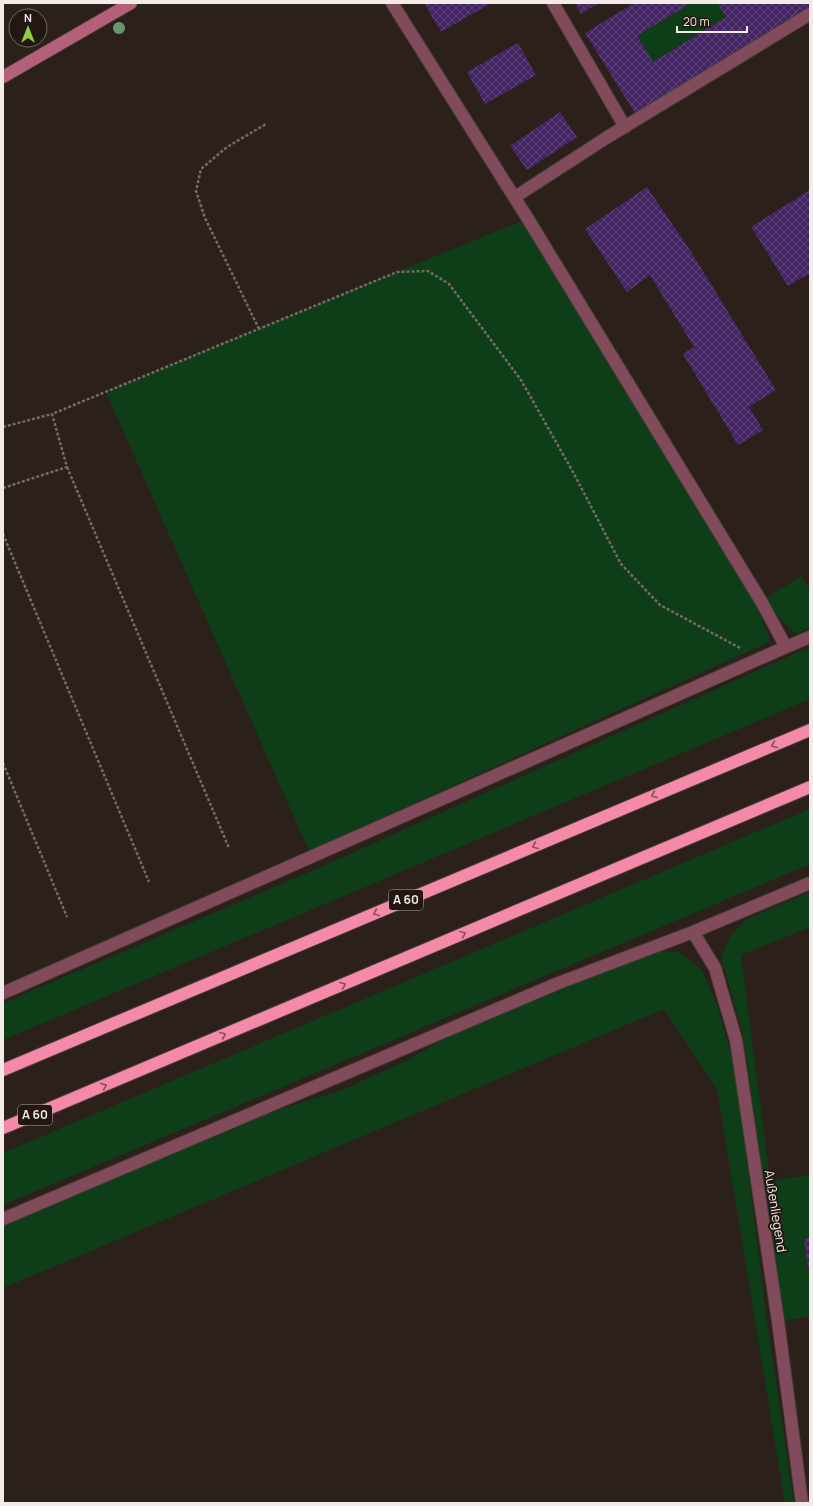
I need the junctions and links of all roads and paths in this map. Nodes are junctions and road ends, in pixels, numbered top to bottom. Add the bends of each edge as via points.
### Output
1 (131, 3) edge
2 (392, 3) edge
3 (552, 3) edge
4 (810, 14) edge
5 (3, 77) edge
6 (266, 124) dead end
7 (624, 127) junction
8 (515, 197) junction
9 (259, 329) junction
10 (52, 414) junction
11 (3, 427) edge
12 (67, 467) junction
13 (3, 488) edge
14 (3, 534) edge
15 (810, 638) edge
16 (786, 647) junction
17 (759, 659) junction
18 (810, 730) edge
19 (3, 764) edge
20 (810, 787) edge
21 (229, 848) dead end
22 (149, 882) dead end
23 (810, 883) edge
24 (67, 917) dead end
25 (693, 932) junction
26 (3, 993) edge
27 (3, 1070) edge
28 (3, 1128) edge
29 (3, 1219) edge
30 (802, 1503) edge

1 - 5 main road
2 - 8 lane
3 - 7 lane
4 - 7 lane
6 - 9 path via 227,147 201,169 196,191 205,218
7 - 8 lane
8 - 16 lane via 761,601
9 - 10 path
9 - 17 path via 397,272 428,271 449,284 521,380 621,564 660,605
10 - 11 path
10 - 12 path
12 - 13 path
12 - 21 path
14 - 22 path
15 - 16 lane
16 - 17 lane
17 - 26 lane
18 -> 27 highway, A 60
19 - 24 path
28 -> 20 highway, A 60
23 - 25 lane
25 - 29 lane via 556,984
25 - 30 lane, Außenliegend via 715,968 736,1040

